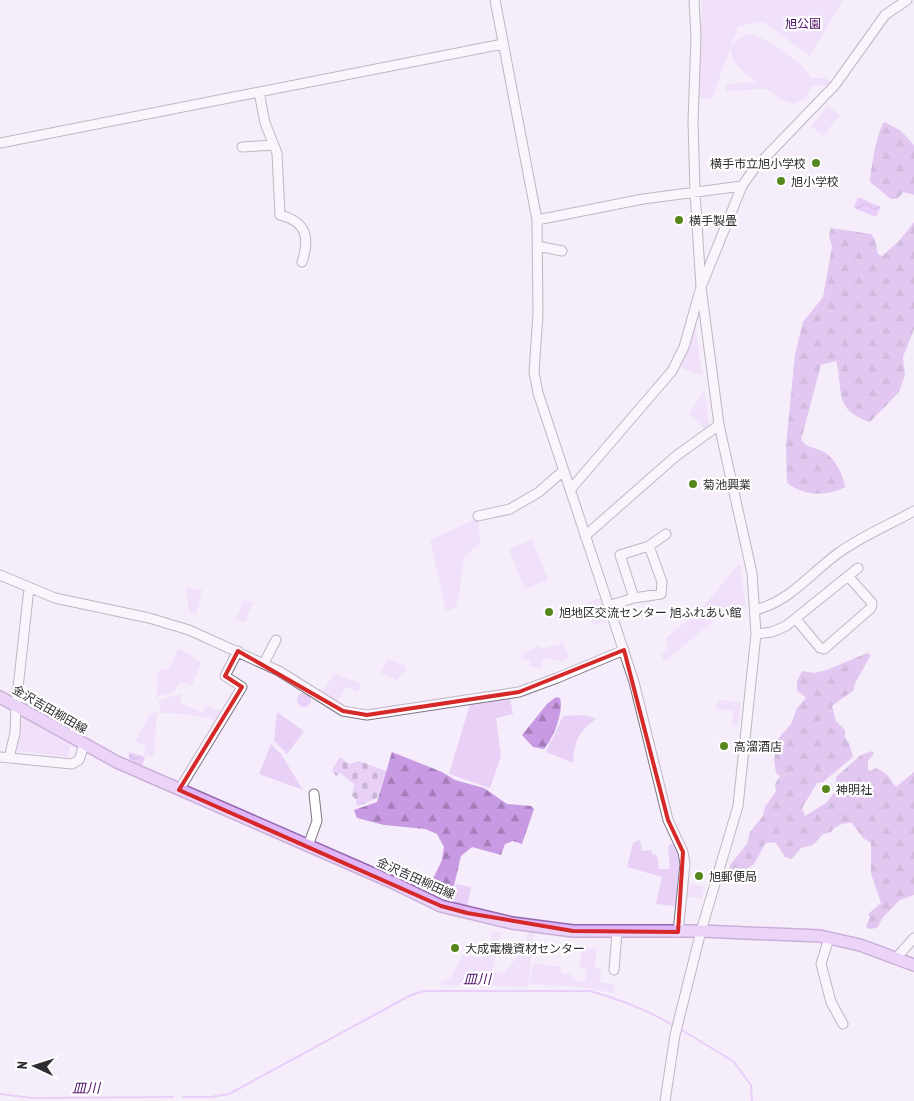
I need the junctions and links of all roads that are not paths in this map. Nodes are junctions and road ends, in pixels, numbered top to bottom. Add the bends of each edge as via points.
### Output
1 (495, 0) edge
2 (694, 0) edge
3 (908, 0) edge
4 (503, 44) junction
5 (259, 92) junction
6 (0, 143) edge
7 (274, 145) junction
8 (242, 147) dead end
9 (742, 186) junction
10 (695, 192) junction
11 (537, 220) junction
12 (537, 246) junction
13 (562, 251) dead end
14 (302, 262) dead end
15 (701, 287) junction
16 (719, 425) junction
17 (563, 471) junction
18 (570, 490) junction
19 (914, 511) edge
20 (478, 516) dead end
21 (666, 534) dead end
22 (585, 536) junction
23 (649, 546) junction
24 (858, 568) dead end
25 (0, 575) edge
26 (848, 576) junction
27 (29, 588) junction
28 (634, 598) junction
29 (608, 606) junction
30 (755, 610) junction
31 (796, 619) junction
32 (756, 634) junction
33 (276, 640) dead end
34 (624, 650) junction
35 (238, 651) junction
36 (264, 663) junction
37 (0, 697) edge
38 (16, 706) junction
39 (84, 745) junction
40 (3, 757) edge
41 (179, 790) junction
42 (314, 794) dead end
43 (308, 846) junction
44 (701, 931) junction
45 (616, 932) junction
46 (678, 932) junction
47 (828, 938) junction
48 (914, 938) edge
49 (896, 958) junction
50 (914, 965) edge
51 (614, 970) dead end
52 (843, 1024) dead end
53 (665, 1101) edge

1 - 4 street
2 - 10 street
3 - 9 street via 885,15 835,85 754,169
4 - 5 street
4 - 11 street
5 - 6 street
5 - 7 street
7 - 8 street
7 - 14 street via 280,215 291,218 302,228 307,240
9 - 10 street
9 - 15 street
10 - 11 street
10 - 15 street
11 - 12 street
12 - 13 street
12 - 17 street via 538,314 534,372
15 - 16 street
15 - 18 street via 684,347 672,371
16 - 22 street via 676,456
16 - 30 street via 752,572
17 - 18 street
17 - 20 street via 539,492 510,509
18 - 22 street
19 - 30 street via 837,554 800,587
21 - 23 street
22 - 29 street
23 - 28 street via 620,555
23 - 28 street via 662,582 661,594
24 - 26 street
25 - 27 street
26 - 31 street
26 - 31 street via 872,603 871,608 824,649
27 - 35 street via 74,603 189,630
27 - 38 street
28 - 29 street
29 - 34 street
30 - 32 street
31 - 32 street via 772,632
32 - 44 street via 738,806
33 - 36 street
34 - 36 street via 519,692 368,715 343,711
34 - 46 street via 668,820 684,852
35 - 36 street
35 - 41 street via 225,676 242,687
37 - 38 main road, 金沢吉田柳田線
38 - 39 main road, 金沢吉田柳田線
38 - 40 street via 16,732
39 - 40 street via 78,760 72,764
39 - 41 main road, 金沢吉田柳田線
41 - 43 main road, 金沢吉田柳田線
42 - 43 street via 317,821
43 - 45 main road, 金沢吉田柳田線 via 441,906 542,928
44 - 46 main road, 金沢吉田柳田線
44 - 47 main road, 金沢吉田柳田線
44 - 53 street via 675,1035
45 - 46 main road, 金沢吉田柳田線
45 - 51 street
47 - 49 main road, 金沢吉田柳田線
47 - 52 street via 821,964 831,1002
48 - 49 street
49 - 50 main road, 金沢吉田柳田線

